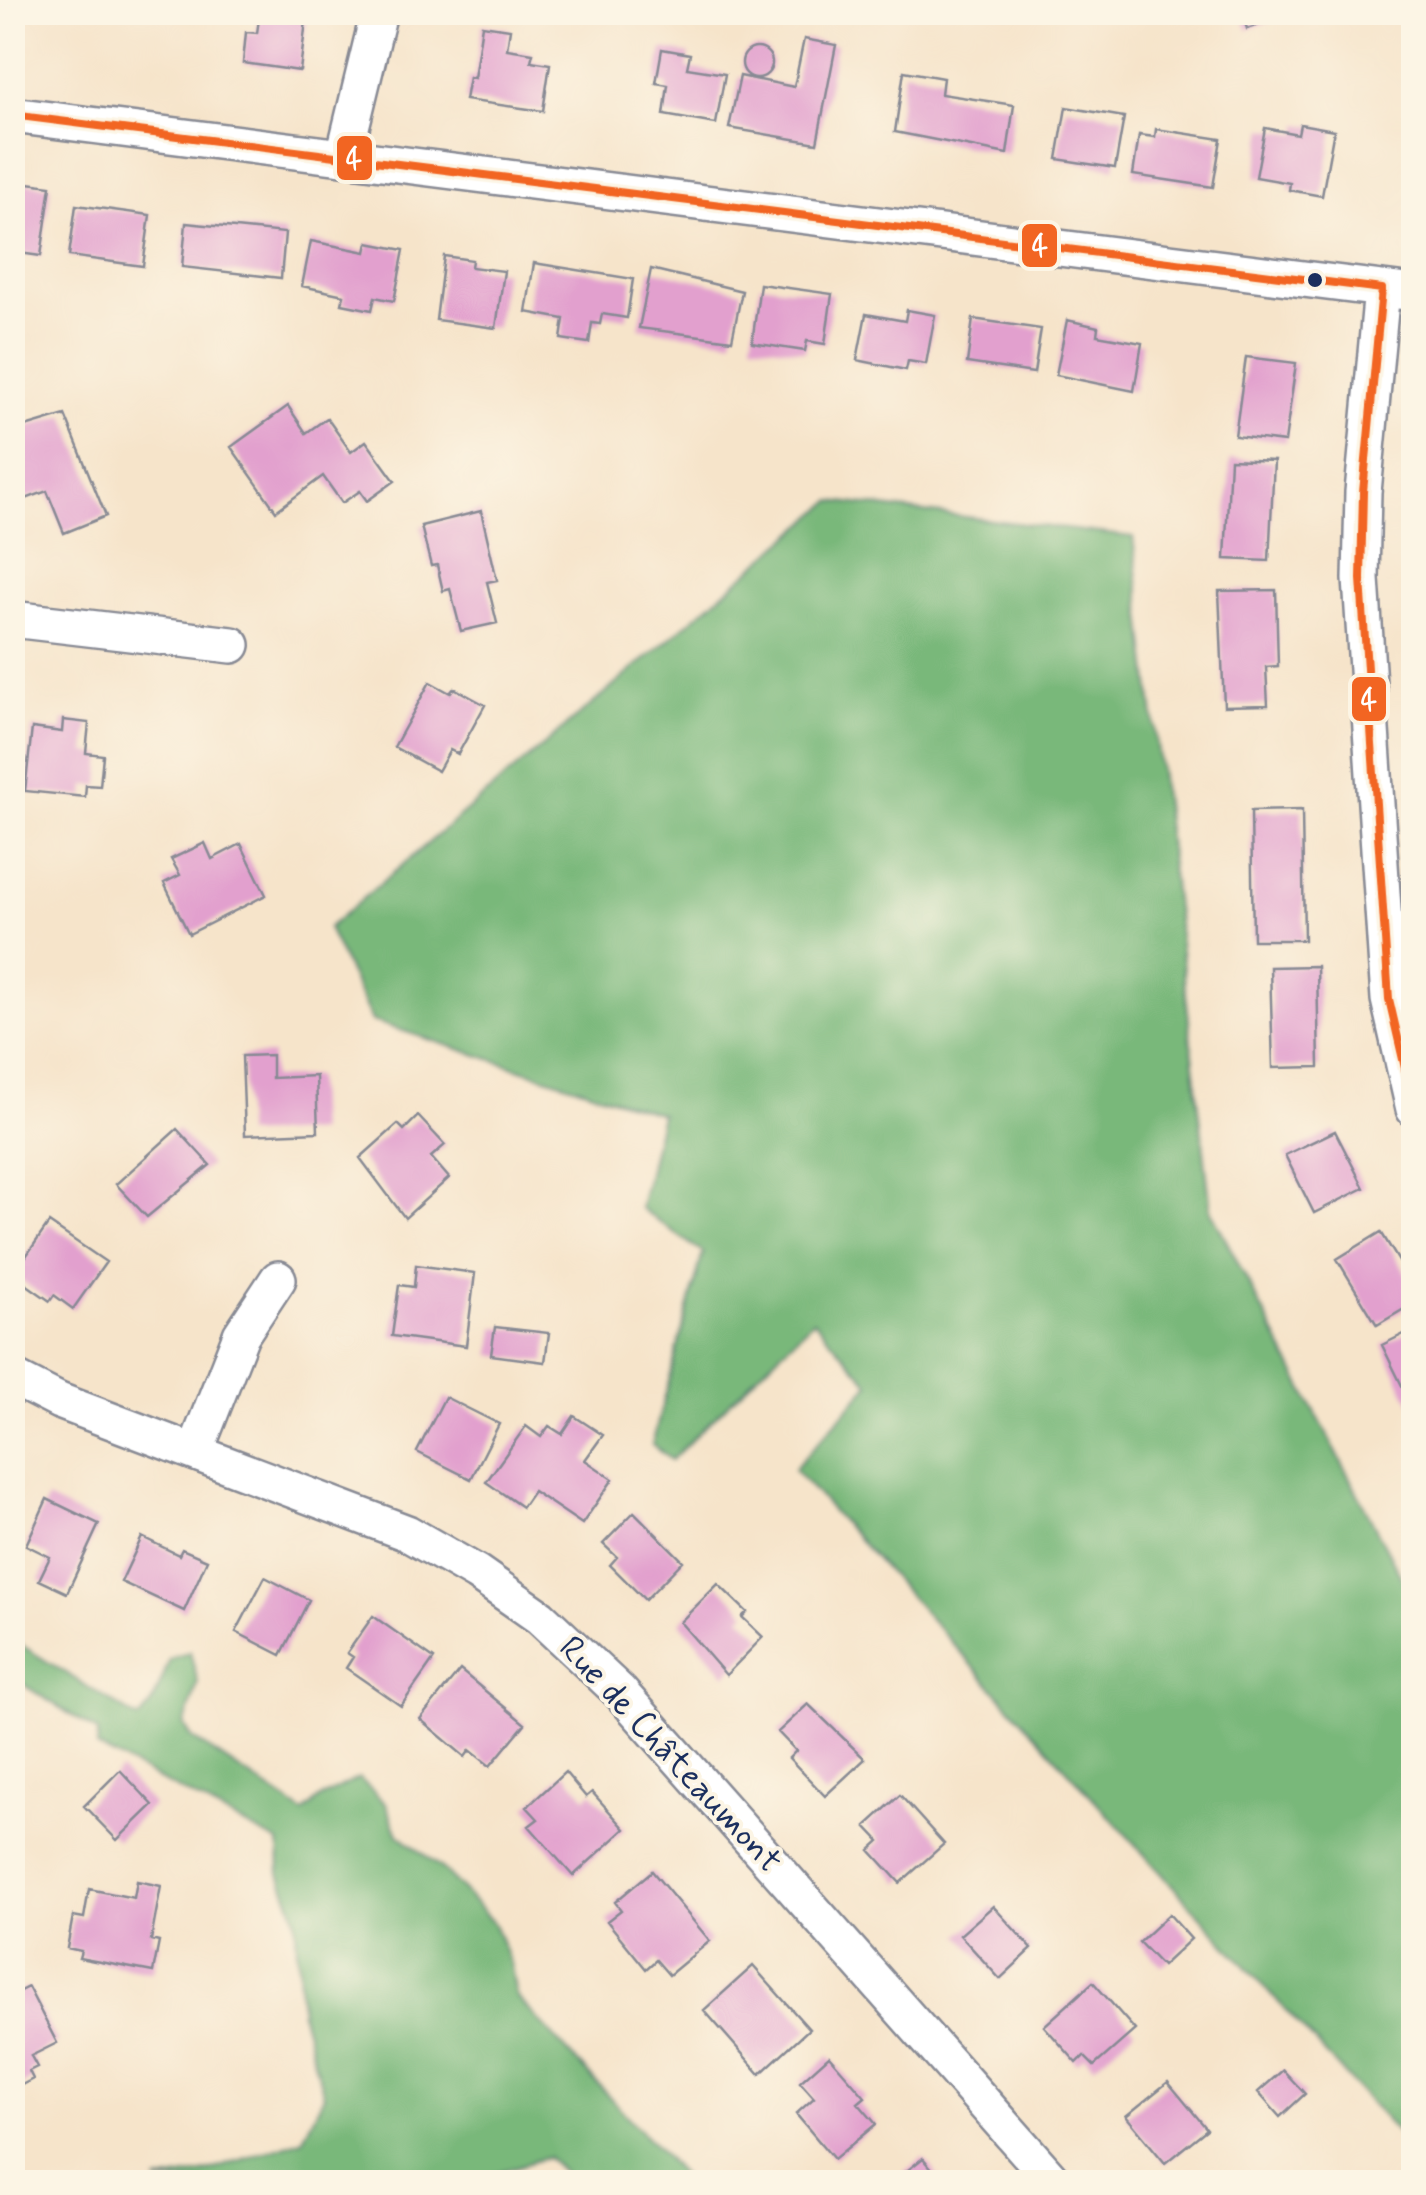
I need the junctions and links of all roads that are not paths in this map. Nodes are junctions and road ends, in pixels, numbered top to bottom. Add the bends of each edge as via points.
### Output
1 (379, 12) edge
2 (12, 115) edge
3 (344, 156) junction
4 (1398, 291) edge
5 (12, 619) edge
6 (232, 645) dead end
7 (1414, 1110) edge
8 (278, 1279) dead end
9 (12, 1377) edge
10 (195, 1452) junction
11 (1054, 2182) edge

1 - 3 street
2 - 3 street
3 - 4 street
4 - 7 street via 1360,579 1389,999
5 - 6 street
8 - 10 street via 241,1334
9 - 10 street, Rue de Châteaumont
10 - 11 street, Rue de Châteaumont via 407,1534 540,1617 620,1692

